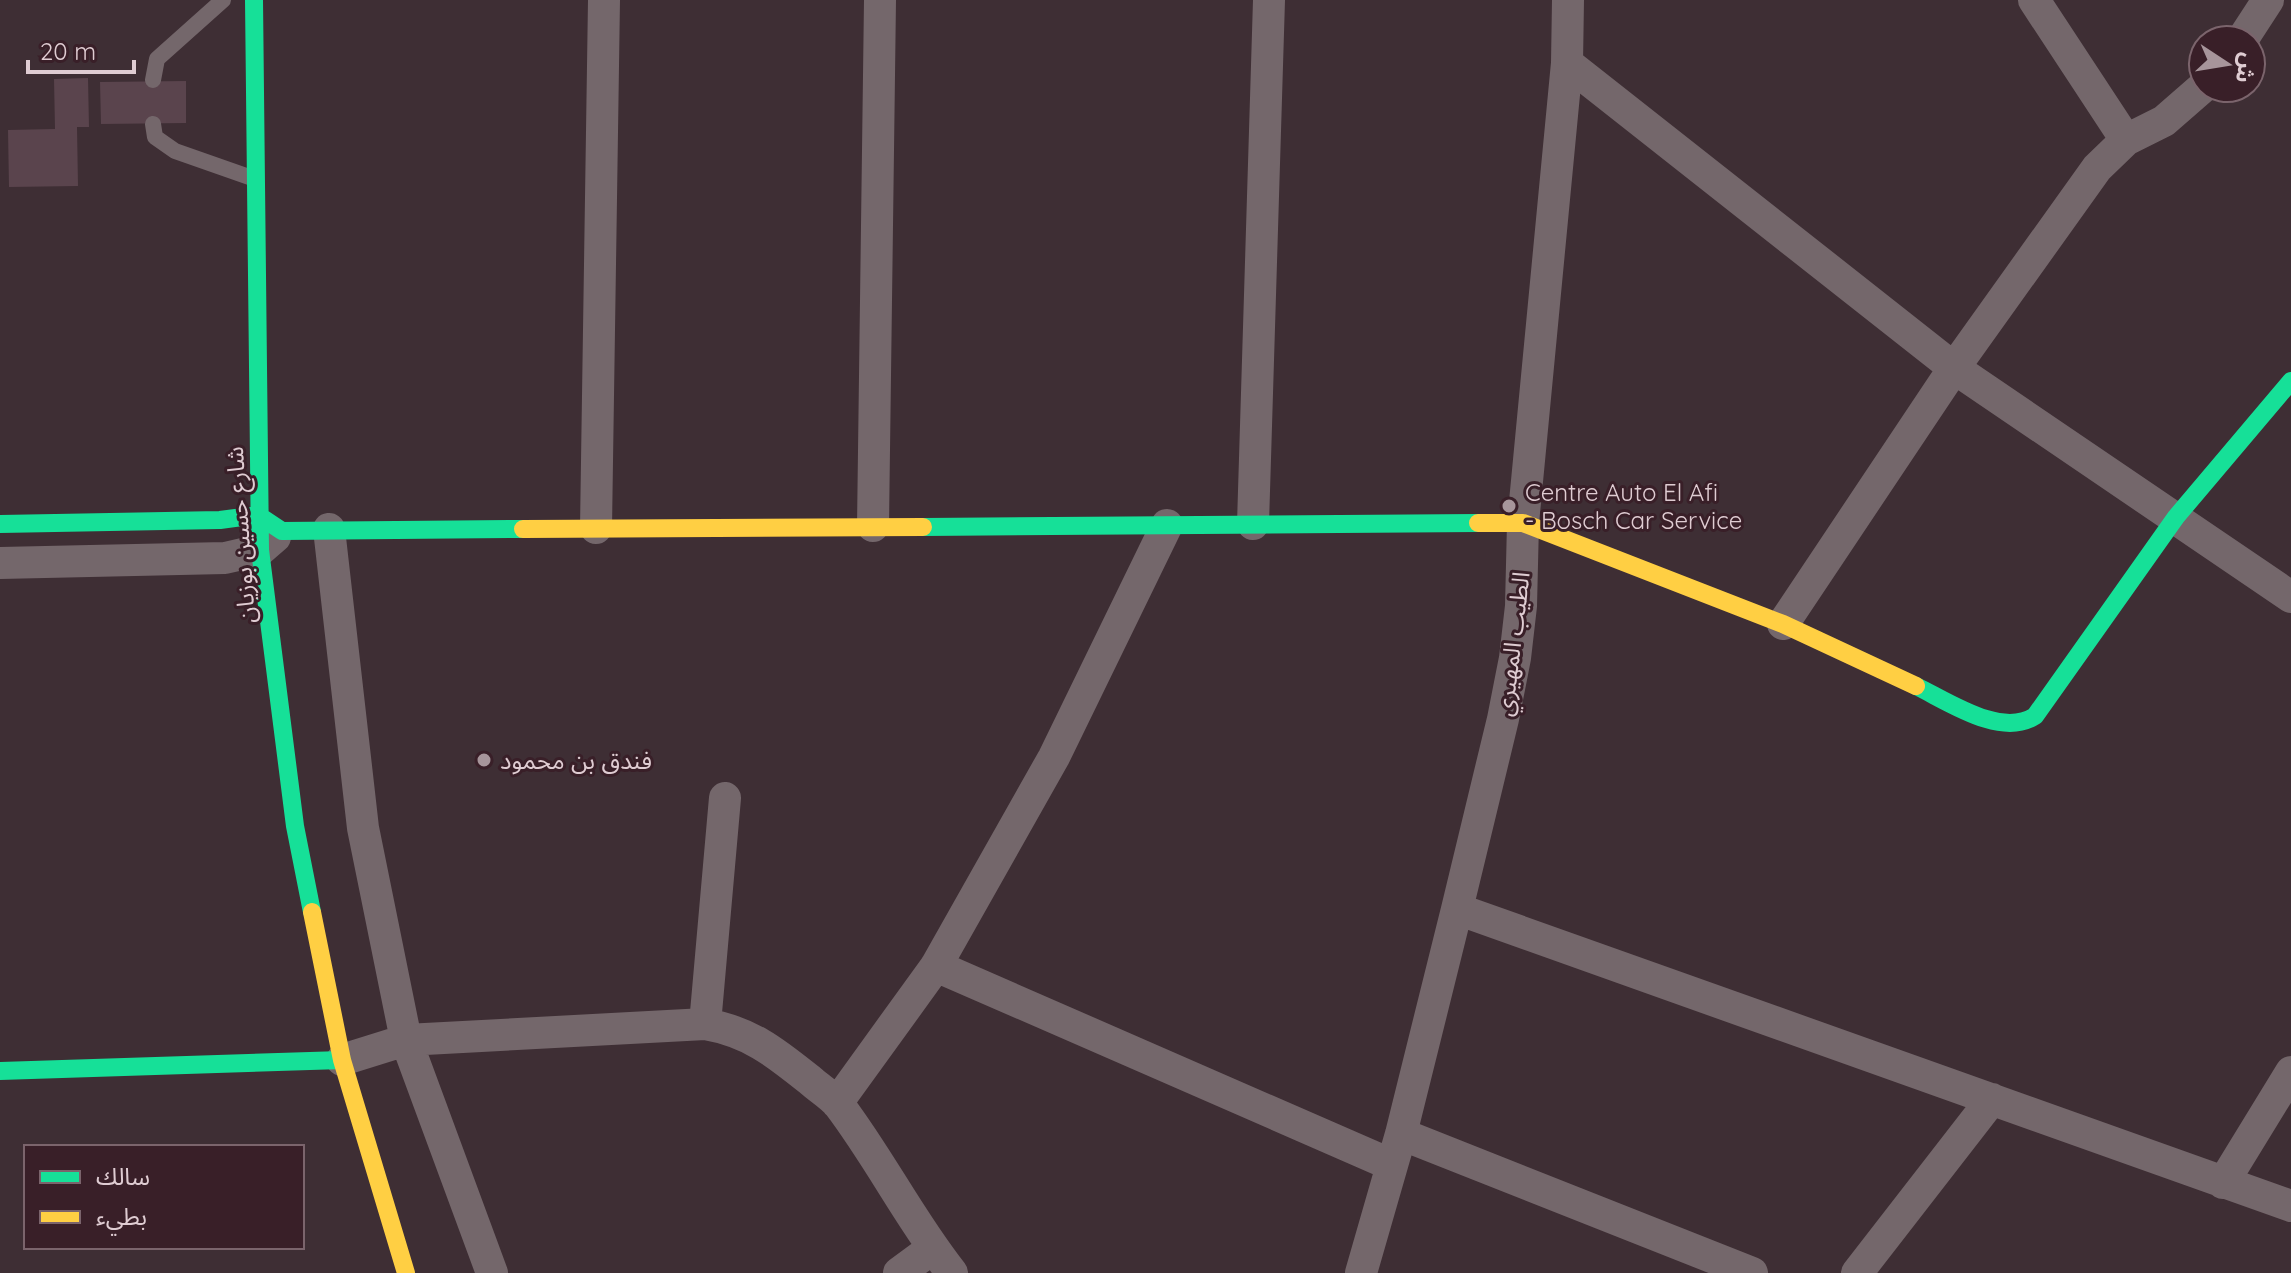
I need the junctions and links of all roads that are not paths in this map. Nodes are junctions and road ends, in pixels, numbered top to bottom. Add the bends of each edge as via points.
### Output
1 (223, 0) edge
2 (254, 0) edge
3 (604, 0) edge
4 (880, 0) edge
5 (1269, 0) edge
6 (1568, 0) edge
7 (2034, 0) edge
8 (2268, 0) edge
9 (2252, 24) edge
10 (1567, 63) junction
11 (153, 80) dead end
12 (2187, 101) edge
13 (153, 124) dead end
14 (2126, 140) junction
15 (256, 180) junction
16 (1954, 368) junction
17 (2291, 381) edge
18 (2176, 517) junction
19 (1523, 523) junction
20 (0, 524) edge
21 (1253, 524) junction
22 (1167, 525) junction
23 (873, 526) junction
24 (596, 528) junction
25 (329, 529) junction
26 (266, 532) junction
27 (0, 563) edge
28 (2291, 597) edge
29 (1783, 624) junction
30 (725, 798) dead end
31 (1457, 909) junction
32 (936, 966) junction
33 (705, 1024) junction
34 (406, 1040) junction
35 (342, 1060) junction
36 (0, 1071) edge
37 (2291, 1072) edge
38 (1992, 1099) junction
39 (837, 1103) junction
40 (1401, 1134) junction
41 (1392, 1165) junction
42 (2223, 1183) junction
43 (2291, 1206) edge
44 (942, 1261) edge
45 (406, 1273) edge
46 (492, 1273) edge
47 (899, 1273) edge
48 (1361, 1273) edge
49 (1752, 1273) edge
50 (1857, 1273) edge

1 - 11 lane via 157,59
2 - 15 street, شارع حسين بوزيان
3 - 24 street
4 - 23 street
5 - 21 street
6 - 10 street, الطيب المهيري
7 - 14 street
8 - 9 street
10 - 16 street
10 - 19 street, الطيب المهيري
12 - 14 street via 2164,121
13 - 15 lane via 155,137 175,151
14 - 16 street via 2072,201
15 - 26 street, شارع حسين بوزيان
16 - 18 street
16 - 29 street
17 - 18 street
18 - 28 street
18 - 29 street via 2041,711 2023,723 1993,722
19 - 21 street
19 - 29 street
19 - 31 street, الطيب المهيري via 1515,658
20 - 26 street via 220,520
21 - 22 street
22 - 23 street
22 - 32 street via 1054,757
23 - 24 street
24 - 25 street
25 - 26 street
25 - 34 street via 363,828
26 - 27 street via 225,558
26 - 35 street, شارع حسين بوزيان via 295,826
30 - 33 street
31 - 38 street
31 - 40 street, الطيب المهيري
32 - 39 street
32 - 41 street
33 - 34 street
33 - 39 street via 750,1036
34 - 35 street
34 - 46 street
35 - 36 street
35 - 45 street, شارع حسين بوزيان
37 - 42 street
38 - 42 street
38 - 50 street
39 - 44 street
40 - 41 street, الطيب المهيري
40 - 49 street
41 - 48 street, الطيب المهيري
42 - 43 street
44 - 47 street

